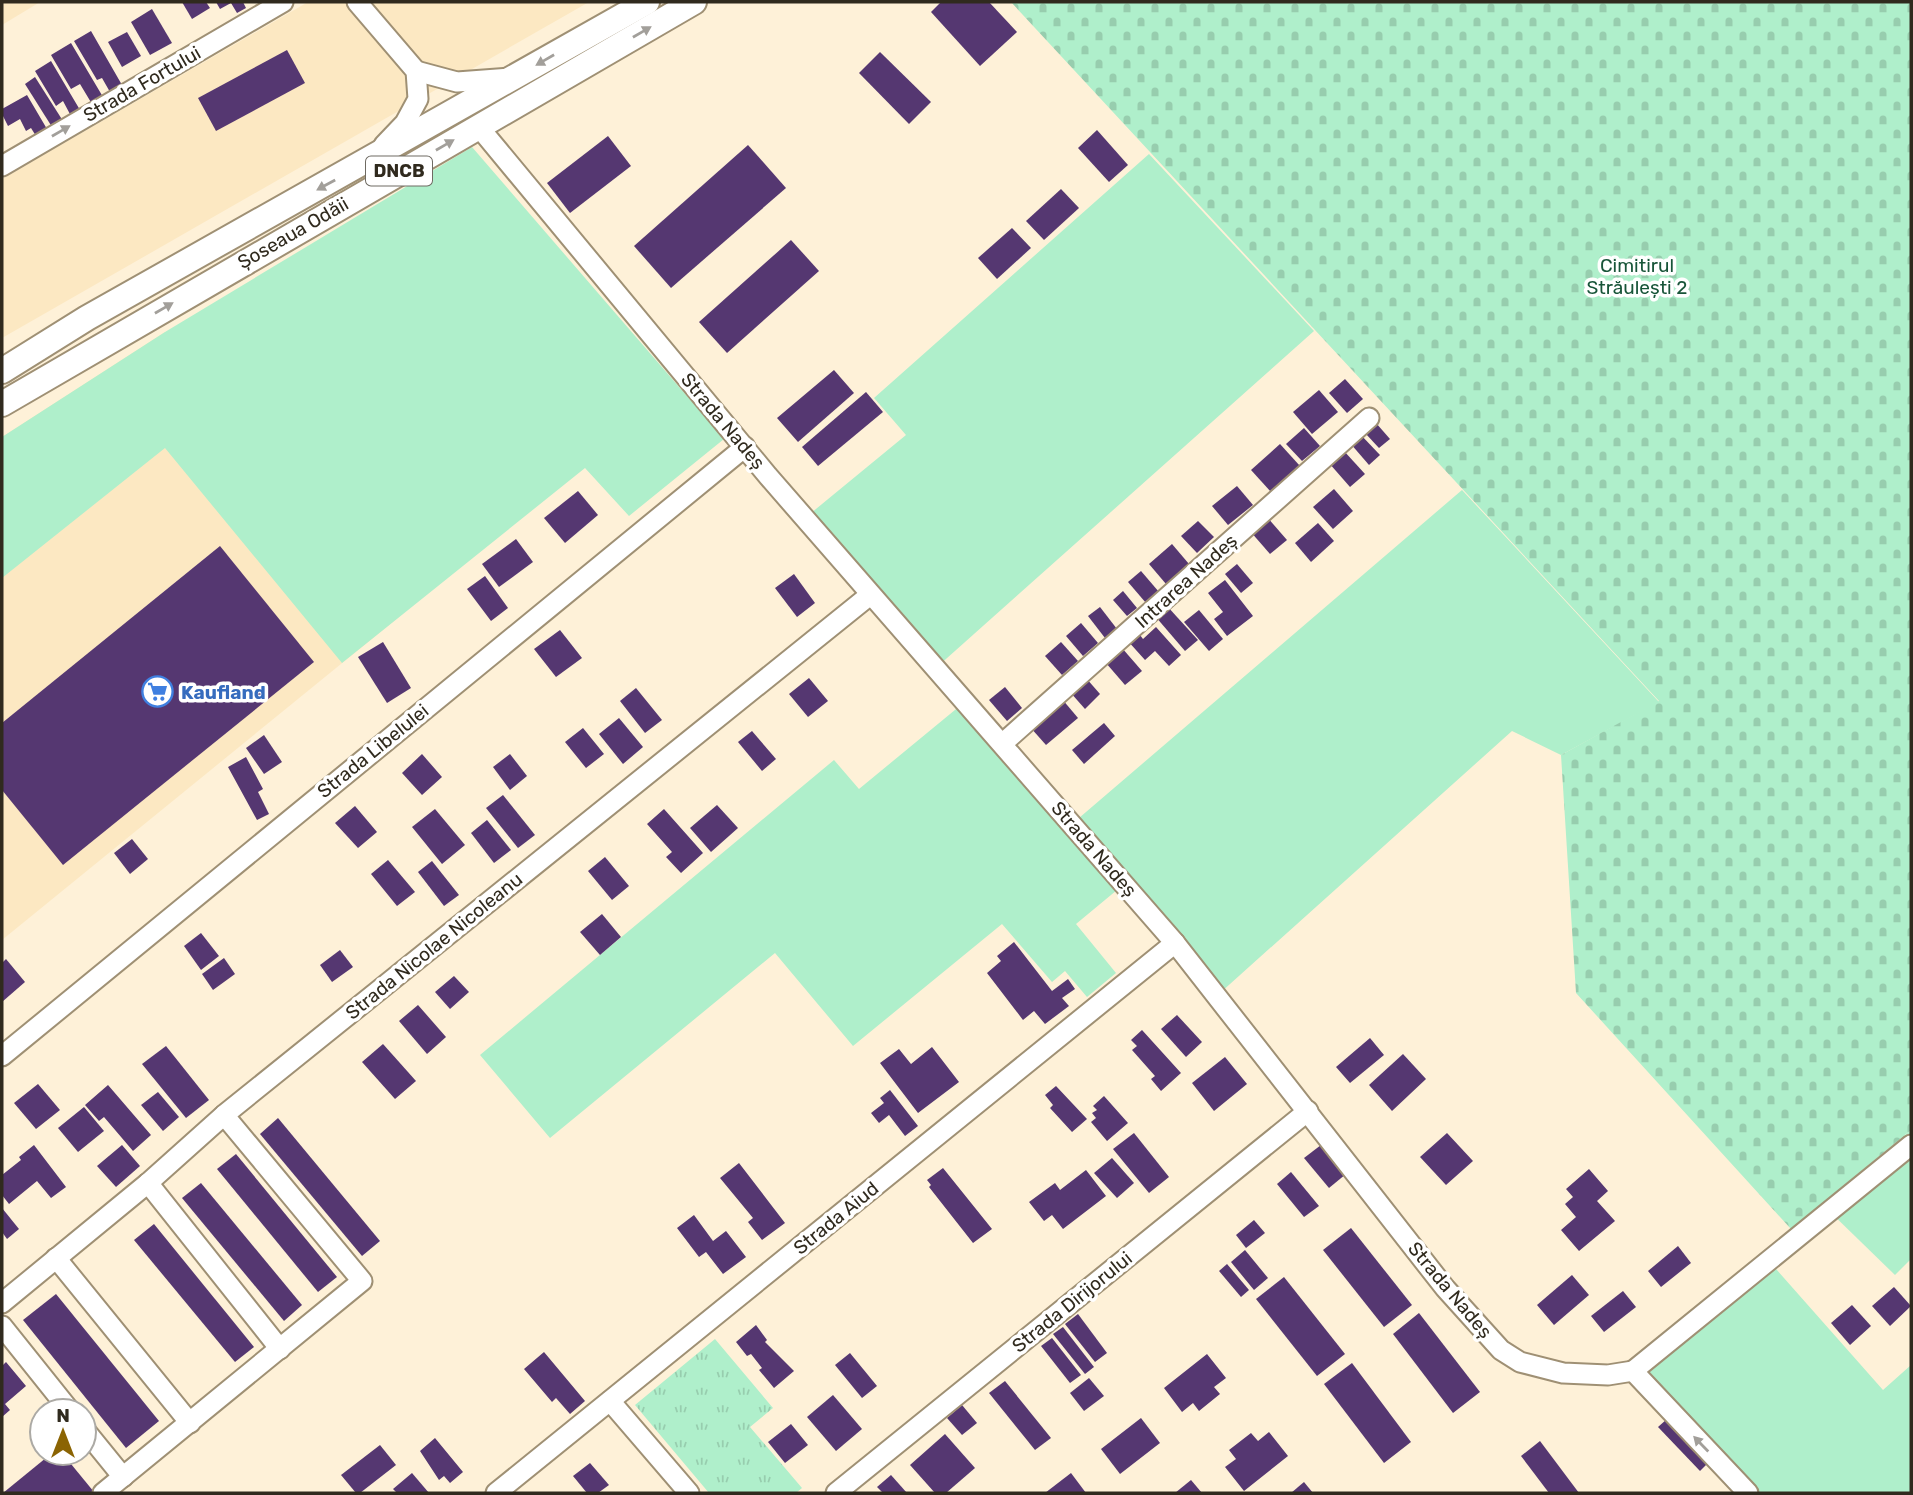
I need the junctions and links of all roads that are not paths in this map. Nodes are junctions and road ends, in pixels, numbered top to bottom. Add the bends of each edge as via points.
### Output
1 (282, 2) edge
2 (356, 2) edge
3 (647, 2) edge
4 (694, 2) edge
5 (416, 71) junction
6 (514, 78) junction
7 (478, 125) junction
8 (368, 161) junction
9 (2, 166) edge
10 (88, 318) junction
11 (105, 343) junction
12 (2, 359) edge
13 (2, 371) edge
14 (2, 404) edge
15 (1368, 418) dead end
16 (2, 423) edge
17 (745, 447) junction
18 (870, 595) junction
19 (1003, 743) junction
20 (1175, 943) junction
21 (2, 1056) edge
22 (1308, 1111) junction
23 (224, 1115) junction
24 (1911, 1145) edge
25 (148, 1184) junction
26 (56, 1258) junction
27 (2, 1303) edge
28 (2, 1326) edge
29 (280, 1349) junction
30 (1633, 1371) junction
31 (59, 1397) edge
32 (610, 1401) junction
33 (190, 1423) junction
34 (98, 1447) edge
35 (122, 1477) junction
36 (103, 1493) edge
37 (496, 1493) edge
38 (689, 1493) edge
39 (835, 1493) edge
40 (1748, 1493) edge

9 -> 1 street, Strada Fortului
2 - 5 street
3 -> 6 main road, Șoseaua Odăii / DNCB
7 -> 4 main road, Șoseaua Odăii / DNCB
5 - 6 street via 457,82
5 - 8 street via 418,99 405,123
6 - 8 main road, Șoseaua Odăii / DNCB
11 -> 7 main road, Șoseaua Odăii / DNCB
7 - 17 street, Strada Nadeș
8 -> 10 main road, Șoseaua Odăii / DNCB
10 - 12 main road
10 - 13 main road, Șoseaua Odăii / DNCB
11 - 14 main road, Șoseaua Odăii / DNCB
11 - 16 main road
15 - 19 street, Intrarea Nadeș
17 - 18 street, Strada Nadeș
17 - 21 street, Strada Libelulei
18 - 19 street, Strada Nadeș
18 - 23 street, Strada Nicolae Nicoleanu
19 - 20 street, Strada Nadeș
20 - 22 street, Strada Nadeș
20 - 32 street, Strada Aiud
22 - 30 street, Strada Nadeș via 1445,1288 1501,1350 1520,1362 1563,1373
22 - 39 street, Strada Dirijorului
23 - 25 street, Strada Nicolae Nicoleanu
23 - 29 street via 362,1281
24 - 30 street
25 - 26 street, Strada Nicolae Nicoleanu
25 - 29 street
26 - 27 street, Strada Nicolae Nicoleanu
26 - 33 street
28 - 31 street
29 - 33 street
40 -> 30 street
32 - 37 street, Strada Aiud
32 - 38 street
33 - 35 street
34 - 35 street
35 - 36 street

